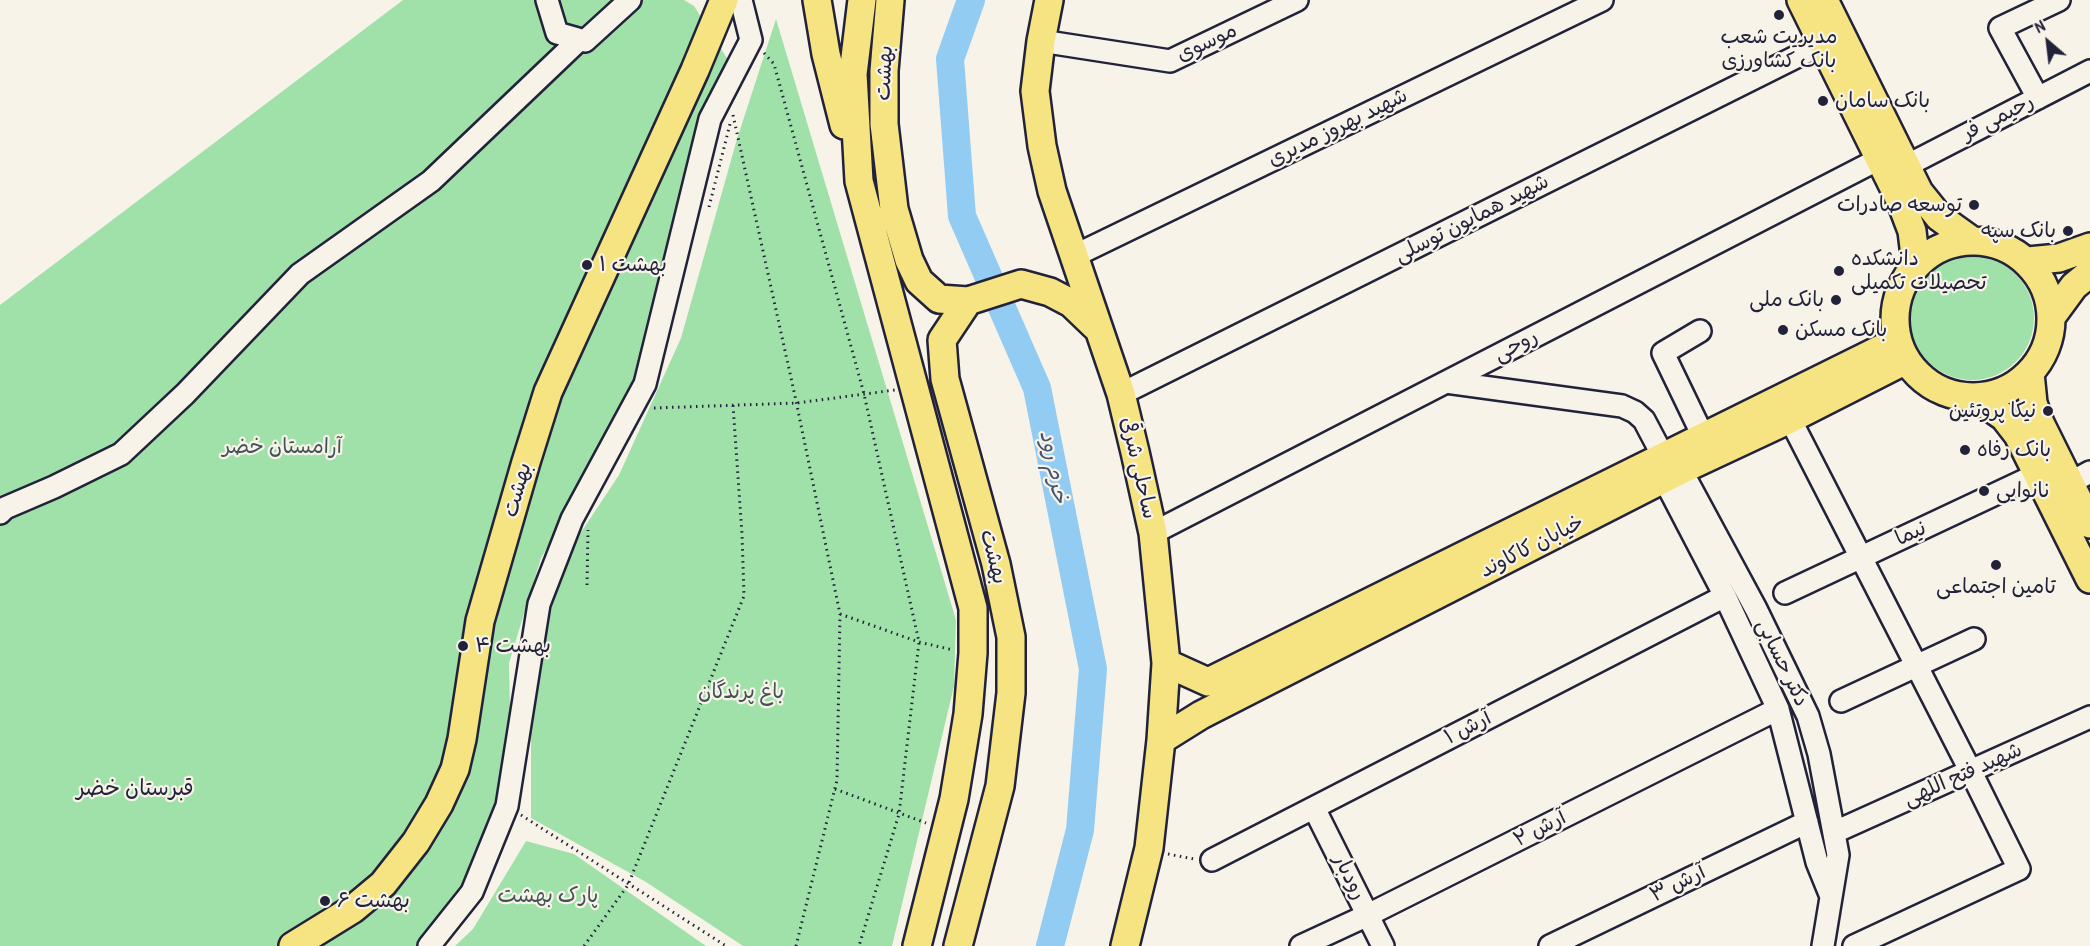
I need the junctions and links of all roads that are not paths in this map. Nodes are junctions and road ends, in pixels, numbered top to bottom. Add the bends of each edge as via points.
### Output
1 (547, 0) edge
2 (630, 0) edge
3 (724, 0) edge
4 (741, 0) edge
5 (817, 0) edge
6 (862, 0) edge
7 (890, 0) edge
8 (1049, 0) edge
9 (1298, 0) edge
10 (1602, 0) edge
11 (1801, 0) edge
12 (1824, 0) edge
13 (2059, 0) edge
14 (579, 40) junction
15 (1041, 41) junction
16 (1822, 44) junction
17 (2090, 71) edge
18 (2038, 98) junction
19 (1880, 159) junction
20 (1906, 165) junction
21 (859, 181) junction
22 (1971, 240) junction
23 (2090, 247) edge
24 (1074, 256) junction
25 (2028, 261) junction
26 (1916, 264) junction
27 (2090, 273) edge
28 (977, 298) junction
29 (2052, 316) junction
30 (1097, 328) junction
31 (1700, 331) dead end
32 (1902, 350) junction
33 (2030, 373) junction
34 (1446, 382) junction
35 (1121, 394) junction
36 (1975, 397) junction
37 (1790, 419) junction
38 (1703, 436) junction
39 (1669, 468) junction
40 (2038, 474) junction
41 (2080, 478) edge
42 (0, 513) edge
43 (2090, 524) edge
44 (1153, 533) junction
45 (1861, 558) junction
46 (996, 564) junction
47 (2090, 579) edge
48 (1785, 593) dead end
49 (1725, 596) junction
50 (973, 608) junction
51 (1974, 639) dead end
52 (1166, 663) junction
53 (1917, 666) junction
54 (1208, 682) junction
55 (1841, 701) dead end
56 (1218, 708) junction
57 (1778, 709) junction
58 (2090, 717) edge
59 (1161, 740) junction
60 (1971, 772) junction
61 (1314, 808) junction
62 (1807, 822) junction
63 (1835, 832) junction
64 (1212, 860) road end
65 (1830, 894) junction
66 (1368, 915) junction
67 (293, 946) edge
68 (429, 946) edge
69 (917, 946) edge
70 (958, 946) edge
71 (1125, 946) edge
72 (1301, 946) edge
73 (1383, 946) edge
74 (1550, 946) edge
75 (1823, 946) edge
76 (1854, 946) edge

1 - 14 street via 557,33
2 - 14 street via 585,41
3 - 67 main road, بهشت via 548,392 480,621 455,769 416,842 383,884 354,909
4 - 68 street via 751,40 710,119 645,384 572,519 539,604 507,806 472,892
5 - 21 main road via 826,54
6 - 21 main road, بهشت via 853,74
7 - 28 main road, بهشت via 884,124 894,209 919,281 939,299
8 - 15 main road, ساحلی شرقی
9 - 15 street, موسوی via 1170,61
10 - 24 street, شهید بهروز مدیری
11 - 16 main road
12 - 20 main road
13 - 18 street via 2000,28
14 - 42 street via 431,181 300,274 185,394 121,454
15 - 24 main road, ساحلی شرقی via 1035,91 1042,146
16 - 19 main road
16 - 35 street, شهید همایون توسلی
17 - 18 street, رحیمی فر
18 - 20 street, رحیمی فر
19 - 26 main road via 1912,231
19 - 34 street, روحی
20 - 22 main road via 1919,192 1939,217
21 - 50 main road, بهشت
22 - 25 main road via 1992,242
22 - 26 main road via 1932,251
23 - 25 main road via 2059,258
24 - 30 main road, ساحلی شرقی
25 - 29 main road via 2049,296
26 - 32 main road via 1897,300 1894,321
27 - 29 main road via 2074,286
28 - 30 main road via 1021,284 1071,303
28 - 46 main road, بهشت via 942,340 945,379
29 - 33 main road via 2050,337
30 - 35 main road, ساحلی شرقی
31 - 38 street via 1663,353
32 - 36 main road via 1919,376 1935,388
32 - 37 main road, خیابان کاکاوند
32 - 38 main road, خیابان کاکاوند
33 - 36 main road via 2014,386
33 - 41 main road via 2033,404 2040,423
34 - 39 street, دکتر حسابی via 1622,406 1644,420
34 - 44 street, روحی
35 - 44 main road, ساحلی شرقی
36 - 40 main road via 2004,417
37 - 39 main road, خیابان کاکاوند
37 - 45 street
38 - 39 main road, خیابان کاکاوند
39 - 49 street, دکتر حسابی
39 - 54 main road, خیابان کاکاوند
39 - 56 main road, خیابان کاکاوند
39 - 63 street, دکتر حسابی via 1756,609 1808,716
40 - 45 street, نیما
40 - 47 main road
41 - 43 main road
44 - 52 main road, ساحلی شرقی
45 - 48 street, نیما
45 - 53 street
46 - 50 main road
46 - 70 main road, بهشت via 1011,637 1011,693 1000,786
49 - 57 street, دکتر حسابی
49 - 61 street, آرش ۱
50 - 69 main road, بهشت via 968,714 954,799
51 - 53 street
52 - 54 main road
52 - 59 main road, ساحلی شرقی
53 - 55 street
53 - 60 street
54 - 56 main road via 1200,692 1202,700 1208,707
56 - 59 main road, خیابان کاکاوند
57 - 62 street, دکتر حسابی
57 - 66 street, آرش ۲
58 - 60 street, شهید فتح اللهی
59 - 71 main road, ساحلی شرقی via 1149,848
60 - 63 street, شهید فتح اللهی
60 - 76 street via 2019,869
61 - 64 street, آرش ۱
61 - 66 street, رودبار
62 - 65 street, دکتر حسابی
62 - 74 street, آرش ۳
63 - 65 street, دکتر حسابی via 1838,855
65 - 75 street, دکتر حسابی
66 - 72 street, آرش ۲
66 - 73 street, رودبار

